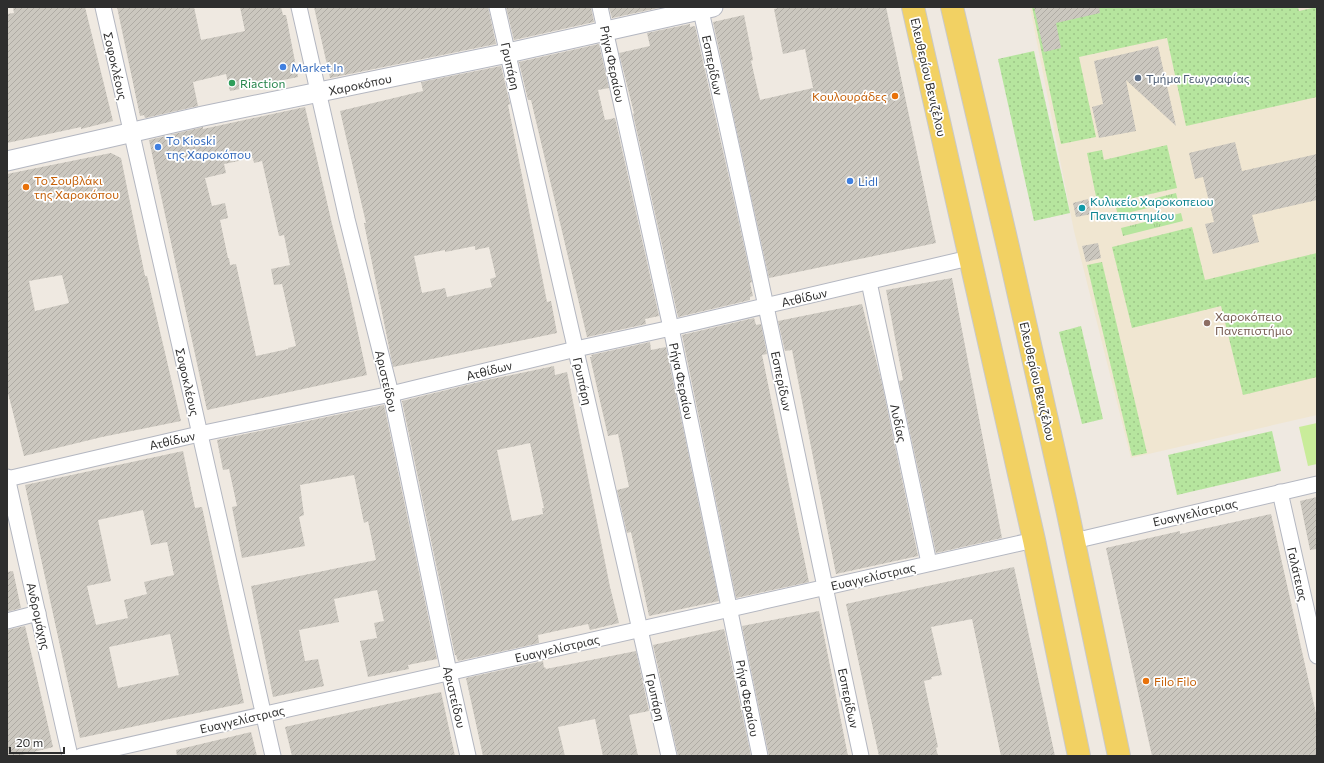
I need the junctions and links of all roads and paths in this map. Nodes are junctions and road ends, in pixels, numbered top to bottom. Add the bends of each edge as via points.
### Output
1 (103, 7) edge
2 (299, 7) edge
3 (497, 7) edge
4 (600, 7) edge
5 (913, 7) edge
6 (952, 7) edge
7 (705, 8) edge
8 (606, 31) junction
9 (508, 53) junction
10 (318, 93) junction
11 (131, 133) junction
12 (7, 161) edge
13 (969, 258) junction
14 (870, 282) junction
15 (766, 306) junction
16 (671, 328) junction
17 (576, 349) junction
18 (391, 394) junction
19 (200, 434) junction
20 (7, 478) edge
21 (1317, 484) edge
22 (1280, 492) junction
23 (1034, 540) junction
24 (1074, 541) junction
25 (929, 563) junction
26 (824, 587) junction
27 (730, 608) junction
28 (38, 613) junction
29 (7, 621) edge
30 (640, 629) junction
31 (1317, 656) edge
32 (449, 672) junction
33 (263, 714) junction
34 (70, 756) edge
35 (82, 756) edge
36 (273, 756) edge
37 (468, 756) edge
38 (669, 756) edge
39 (760, 756) edge
40 (861, 756) edge
41 (1079, 756) edge
42 (1119, 756) edge

1 - 11 street, Σοφοκλέους
2 - 10 street, Αριστείδου
3 - 9 street, Γρυπάρη
4 - 8 street, Ρήγα Φεραίου
5 - 13 main road, Ελευθερίου Βενιζέλου
6 - 24 main road, Ελευθερίου Βενιζέλου
7 - 8 street, Χαροκόπου
7 - 15 street, Εσπερίδων
8 - 9 street, Χαροκόπου
8 - 16 street, Ρήγα Φεραίου
9 - 10 street, Χαροκόπου
9 - 17 street, Γρυπάρη
10 - 11 street, Χαροκόπου
10 - 18 street, Αριστείδου
11 - 12 street, Χαροκόπου
11 - 19 street, Σοφοκλέους
13 - 14 street, Ατθίδων
13 - 23 main road, Ελευθερίου Βενιζέλου
14 - 15 street, Ατθίδων
14 - 25 street, Λυδίας
15 - 16 street, Ατθίδων
15 - 26 street, Εσπερίδων
16 - 17 street, Ατθίδων
16 - 27 street, Ρήγα Φεραίου
17 - 18 street, Ατθίδων
17 - 30 street, Γρυπάρη
18 - 19 street, Ατθίδων
18 - 32 street, Αριστείδου
19 - 20 street, Ατθίδων
19 - 33 street, Σοφοκλέους
20 - 28 street, Ανδρομάχης
21 - 22 street, Ευαγγελίστριας
22 - 24 street, Ευαγγελίστριας
22 - 31 street, Γαλάτειας
23 - 25 street, Ευαγγελίστριας
23 - 41 main road, Ελευθερίου Βενιζέλου
24 - 42 main road, Ελευθερίου Βενιζέλου
25 - 26 street, Ευαγγελίστριας
26 - 27 street, Ευαγγελίστριας
26 - 40 street, Εσπερίδων
27 - 30 street, Ευαγγελίστριας
27 - 39 street, Ρήγα Φεραίου
28 - 29 street
28 - 34 street, Ανδρομάχης
30 - 32 street, Ευαγγελίστριας
30 - 38 street, Γρυπάρη
32 - 33 street, Ευαγγελίστριας
32 - 37 street, Αριστείδου
33 - 35 street, Ευαγγελίστριας
33 - 36 street, Σοφοκλέους

